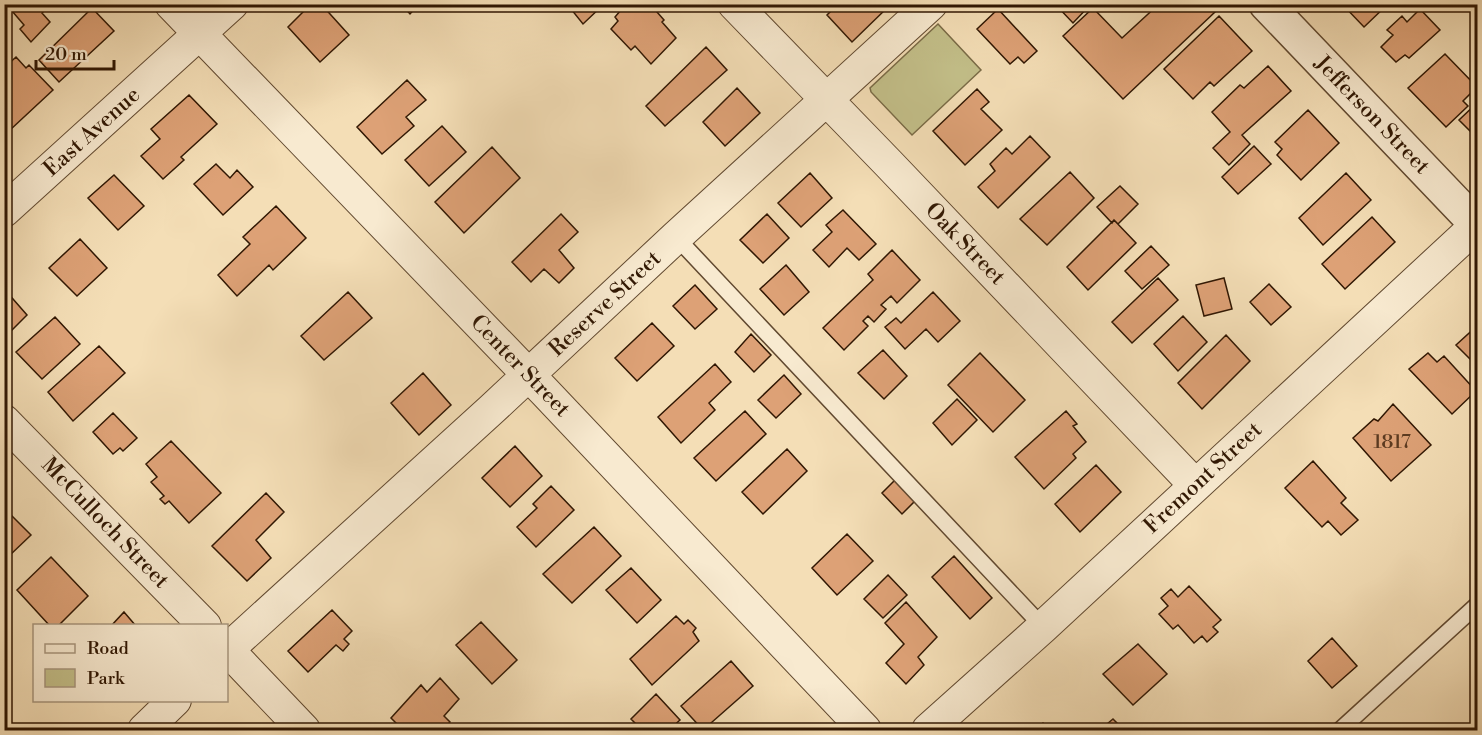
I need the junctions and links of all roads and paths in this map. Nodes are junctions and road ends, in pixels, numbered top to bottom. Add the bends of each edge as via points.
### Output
1 (171, 4) edge
2 (232, 4) edge
3 (734, 4) edge
4 (931, 4) edge
5 (1266, 4) edge
6 (200, 34) junction
7 (826, 100) junction
8 (4, 211) edge
9 (1477, 225) edge
10 (676, 237) junction
11 (529, 375) junction
12 (4, 421) edge
13 (1196, 485) junction
14 (1478, 604) edge
15 (203, 624) edge
16 (1043, 627) junction
17 (228, 649) edge
18 (228, 651) edge
19 (173, 702) edge
20 (144, 730) edge
21 (304, 730) edge
22 (865, 730) edge
23 (928, 730) edge
24 (1340, 730) edge

1 - 6 street, Center Street
2 - 6 street, East Avenue
3 - 7 street, Oak Street
4 - 7 street, Reserve Street
5 - 9 street, Jefferson Street
6 - 8 street, East Avenue
6 - 11 street, Center Street
7 - 10 street, Reserve Street
7 - 13 street, Oak Street
9 - 13 street, Fremont Street
10 - 11 street, Reserve Street
10 - 16 lane
11 - 17 street, Reserve Street
11 - 22 street, Center Street
12 - 15 street, McCulloch Street
13 - 16 street, Fremont Street
14 - 24 lane
16 - 23 street, Fremont Street
18 - 21 street
19 - 20 street

